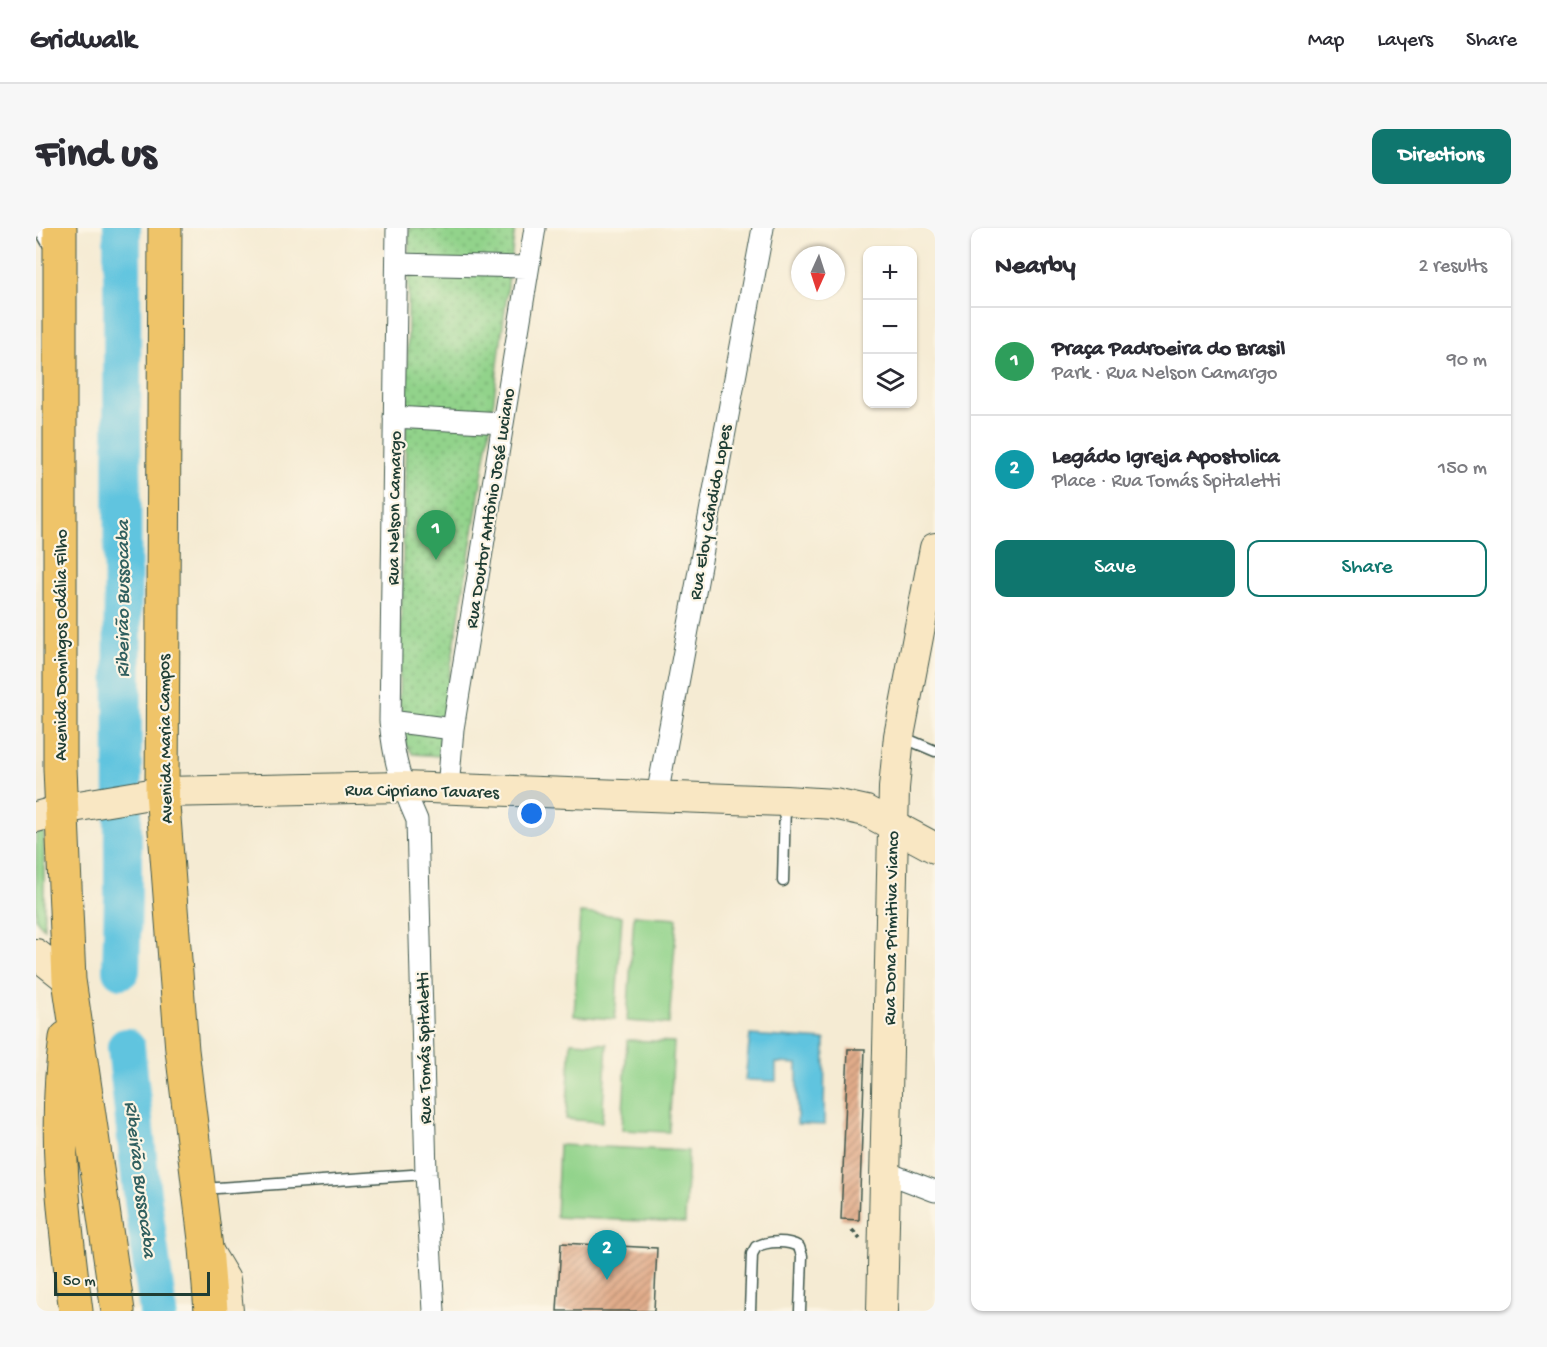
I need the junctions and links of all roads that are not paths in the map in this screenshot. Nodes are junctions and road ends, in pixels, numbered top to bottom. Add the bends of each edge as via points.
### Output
1 (39, 228) edge
2 (60, 228) edge
3 (165, 228) edge
4 (397, 228) edge
5 (534, 228) edge
6 (763, 228) edge
7 (397, 264) junction
8 (60, 267) junction
9 (527, 267) junction
10 (394, 417) junction
11 (503, 423) junction
12 (934, 563) edge
13 (390, 721) junction
14 (453, 729) junction
15 (899, 736) junction
16 (935, 751) edge
17 (403, 788) junction
18 (448, 789) junction
19 (157, 792) junction
20 (657, 796) junction
21 (785, 801) junction
22 (57, 811) edge
23 (893, 825) junction
24 (935, 848) edge
25 (783, 881) dead end
26 (36, 954) edge
27 (70, 989) junction
28 (885, 1172) junction
29 (426, 1174) junction
30 (199, 1189) junction
31 (935, 1191) edge
32 (206, 1248) junction
33 (76, 1311) edge
34 (118, 1311) edge
35 (211, 1311) edge
36 (228, 1311) edge
37 (434, 1311) edge
38 (750, 1311) edge
39 (800, 1311) edge
40 (882, 1311) edge

1 - 8 lane
2 - 8 main road, Avenida Domingos Odália Filho
3 - 19 main road, Avenida Maria Campos
4 - 7 street, Rua Nelson Camargo
5 - 9 street, Rua Doutor Antônio José Luciano
6 - 20 street, Rua Eloy Cândido Lopes
7 - 9 street
7 - 10 street, Rua Nelson Camargo
8 - 22 main road, Avenida Domingos Odália Filho
9 - 11 street, Rua Doutor Antônio José Luciano
10 - 11 street
10 - 13 street, Rua Nelson Camargo
11 - 14 street, Rua Doutor Antônio José Luciano
12 - 15 main road, Rua Dona Primitiva Vianco
13 - 14 street
13 - 17 street, Rua Nelson Camargo
14 - 18 street, Rua Doutor Antônio José Luciano
15 - 16 lane
15 - 23 main road, Rua Dona Primitiva Vianco
17 - 18 main road, Rua Cipriano Tavares
17 - 19 main road, Rua Cipriano Tavares
17 - 29 street, Rua Tomás Spitaletti via 417,820
18 - 20 main road, Rua Cipriano Tavares
19 - 22 main road, Rua Cipriano Tavares
19 - 30 main road, Avenida Maria Campos
20 - 21 main road, Rua Cipriano Tavares
21 - 23 main road, Rua Cipriano Tavares via 834,804 866,811
21 - 25 lane
22 - 27 main road, Avenida Domingos Odália Filho
23 - 24 main road, Rua Cipriano Tavares
23 - 28 main road, Rua Dona Primitiva Vianco
26 - 27 main road
27 - 33 main road via 60,1078 59,1153
27 - 34 main road, Avenida Domingos Odália Filho
28 - 31 street
28 - 40 main road, Rua Dona Primitiva Vianco
29 - 30 lane
29 - 37 street, Rua Tomás Spitaletti
30 - 32 main road, Avenida Maria Campos
32 - 35 main road, Avenida Maria Campos
32 - 36 main road, Avenida Maria Campos via 225,1280
38 - 39 lane via 752,1254 763,1243 799,1247

